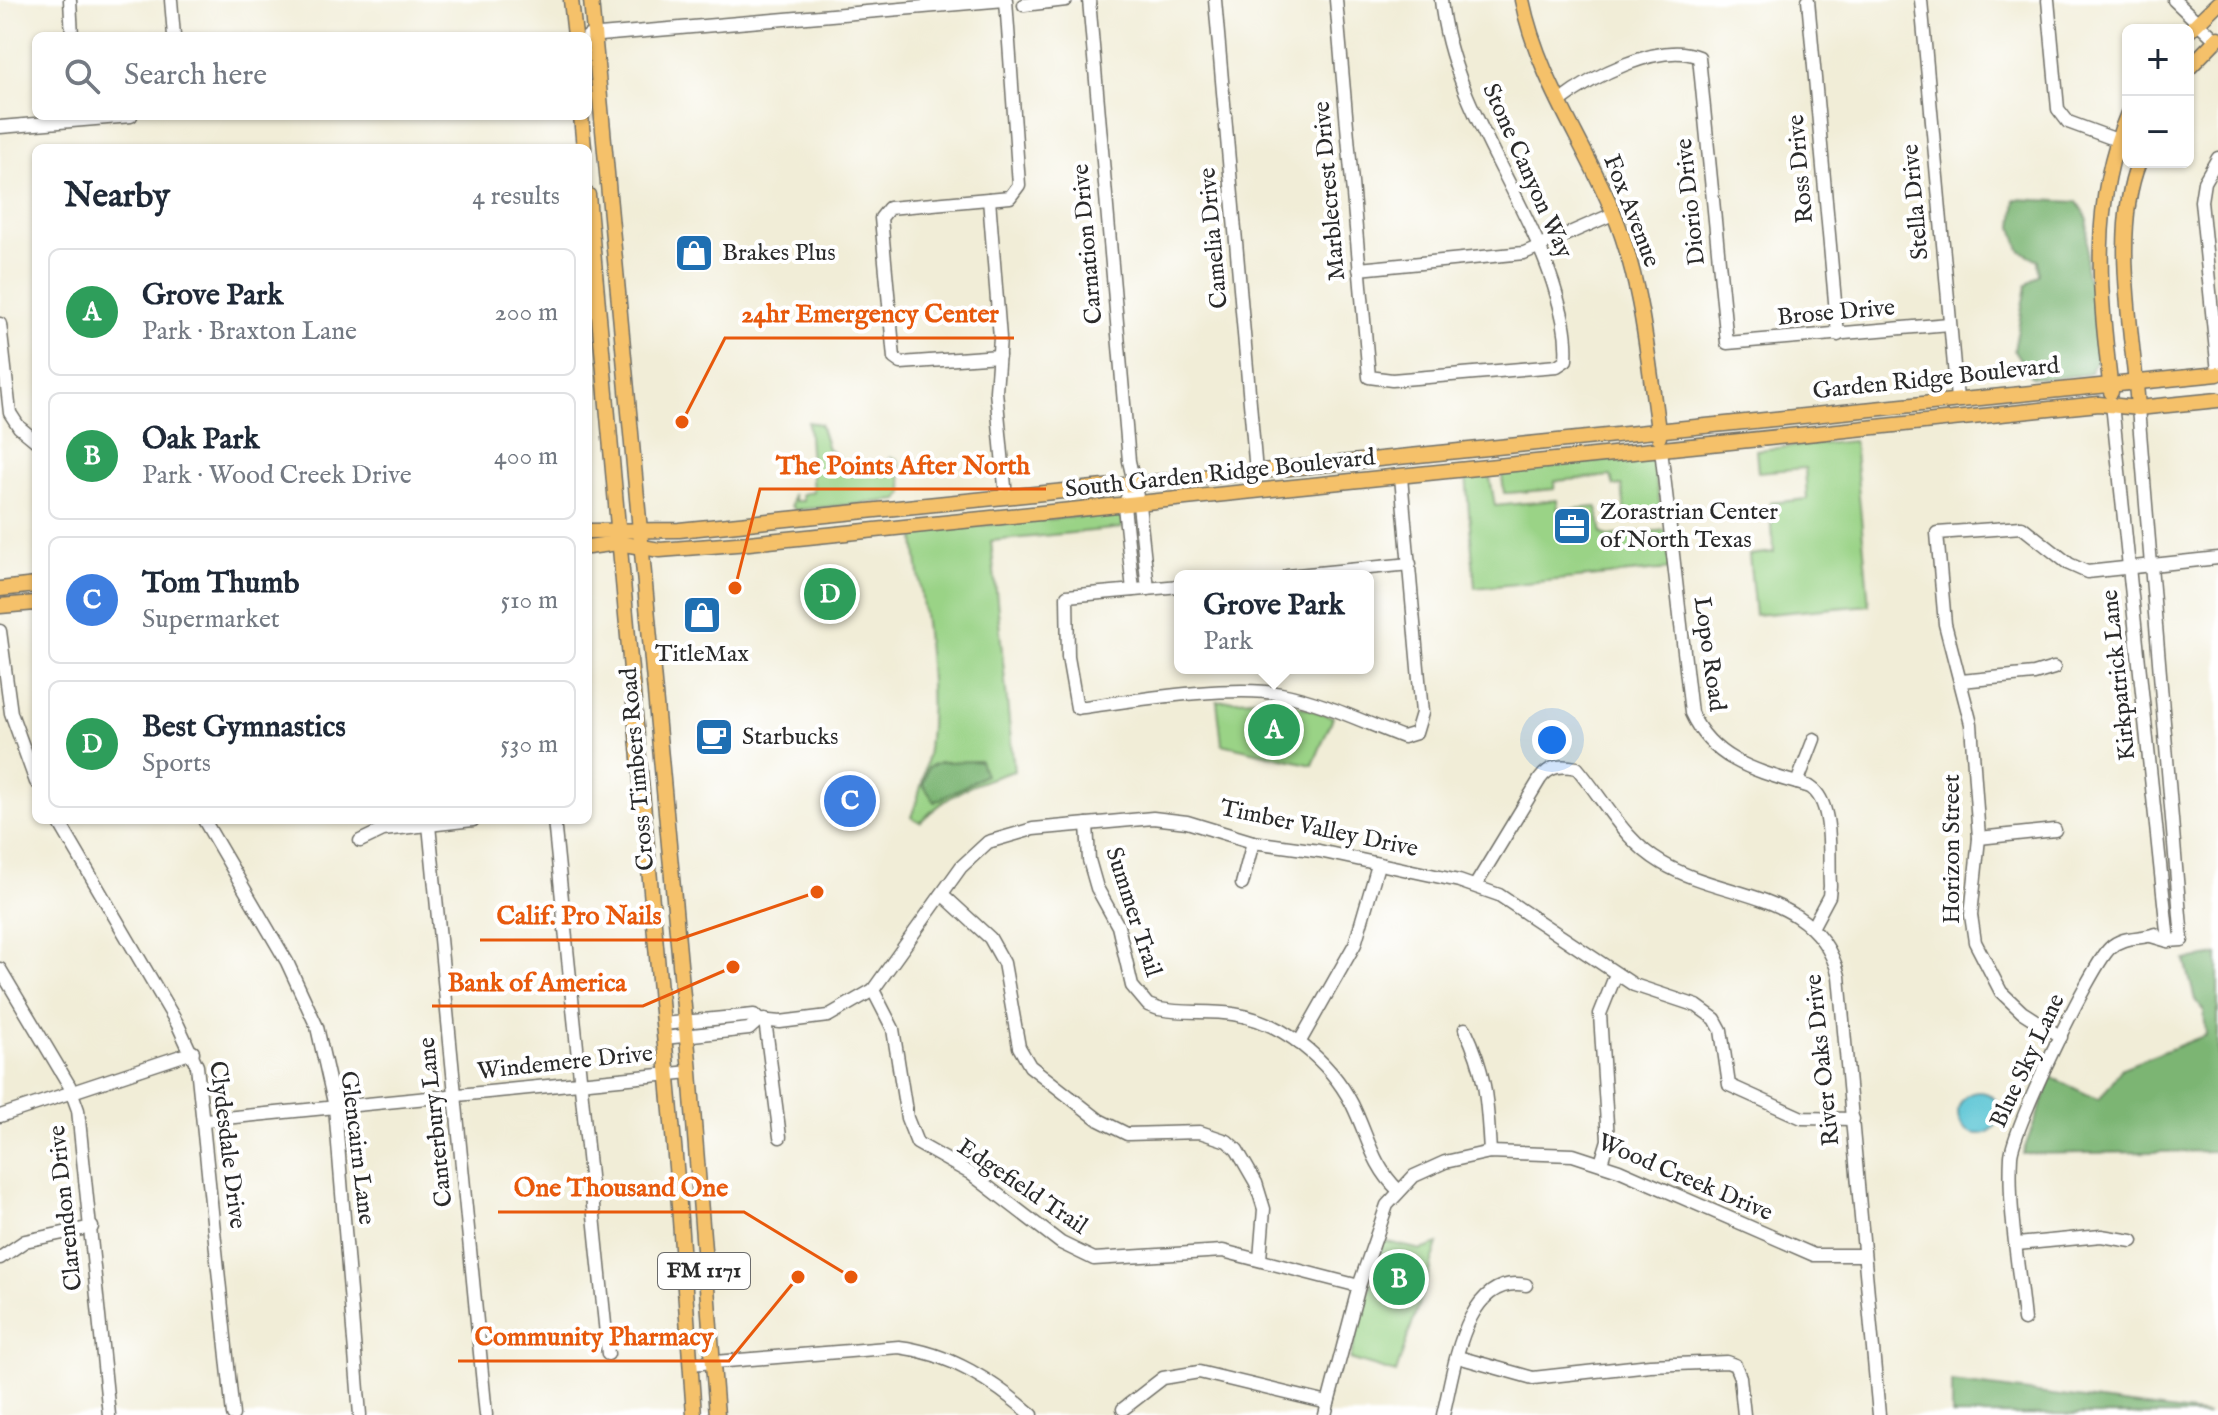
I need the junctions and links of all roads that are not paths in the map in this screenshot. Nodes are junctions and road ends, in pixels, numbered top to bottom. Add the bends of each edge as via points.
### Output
1 (70, 0) edge
2 (171, 0) edge
3 (571, 0) edge
4 (591, 0) edge
5 (1006, 0) edge
6 (1066, 0) edge
7 (1089, 0) edge
8 (1215, 0) edge
9 (1336, 0) edge
10 (1441, 0) edge
11 (1522, 0) edge
12 (1808, 0) edge
13 (1921, 0) edge
14 (2048, 0) edge
15 (2174, 0) edge
16 (2218, 3) edge
17 (1024, 5) dead end
18 (2189, 24) edge
19 (2194, 26) edge
20 (2194, 29) edge
21 (72, 32) edge
22 (174, 32) edge
23 (575, 32) edge
24 (591, 32) edge
25 (592, 36) edge
26 (2217, 39) edge
27 (592, 46) edge
28 (2194, 63) edge
29 (1559, 102) junction
30 (61, 120) edge
31 (581, 120) edge
32 (0, 127) edge
33 (2122, 128) edge
34 (2117, 140) junction
35 (584, 144) edge
36 (2218, 158) edge
37 (2137, 168) edge
38 (989, 199) junction
39 (1613, 214) junction
40 (592, 240) edge
41 (1541, 248) junction
42 (1359, 269) junction
43 (616, 284) junction
44 (596, 286) junction
45 (0, 324) edge
46 (1949, 324) junction
47 (1838, 335) junction
48 (1727, 343) joint
49 (999, 356) junction
50 (2218, 373) edge
51 (1369, 377) joint
52 (2136, 381) junction
53 (2110, 384) junction
54 (1957, 399) junction
55 (2218, 400) edge
56 (2112, 404) junction
57 (2138, 408) junction
58 (1882, 428) junction
59 (1658, 429) junction
60 (32, 438) edge
61 (1661, 449) junction
62 (1256, 472) junction
63 (1401, 477) junction
64 (1131, 485) junction
65 (1006, 497) junction
66 (909, 506) junction
67 (1132, 506) junction
68 (910, 528) junction
69 (639, 530) junction
70 (592, 532) edge
71 (618, 536) junction
72 (592, 546) edge
73 (640, 549) junction
74 (2218, 558) edge
75 (1410, 564) junction
76 (2153, 564) junction
77 (2130, 566) junction
78 (1348, 570) edge
79 (32, 585) edge
80 (1174, 587) edge
81 (0, 589) edge
82 (1148, 589) junction
83 (1133, 590) junction
84 (32, 603) edge
85 (0, 606) edge
86 (0, 631) edge
87 (2054, 668) dead end
88 (1961, 681) junction
89 (656, 723) junction
90 (633, 725) junction
91 (1814, 739) dead end
92 (32, 771) edge
93 (1797, 783) junction
94 (60, 824) edge
95 (206, 824) edge
96 (438, 824) edge
97 (554, 824) edge
98 (1087, 824) junction
99 (429, 825) junction
100 (2055, 830) dead end
101 (1979, 838) junction
102 (360, 841) dead end
103 (1253, 842) junction
104 (667, 846) junction
105 (645, 849) junction
106 (1378, 865) junction
107 (1242, 884) dead end
108 (1475, 886) junction
109 (942, 894) junction
110 (1813, 926) junction
111 (2167, 935) junction
112 (0, 969) edge
113 (1616, 974) junction
114 (873, 990) junction
115 (762, 1020) junction
116 (685, 1028) junction
117 (1465, 1029) dead end
118 (663, 1031) junction
119 (2061, 1037) junction
120 (1299, 1043) junction
121 (193, 1052) junction
122 (690, 1072) junction
123 (667, 1075) junction
124 (582, 1083) junction
125 (71, 1092) junction
126 (455, 1095) junction
127 (335, 1107) junction
128 (0, 1116) edge
129 (1853, 1119) junction
130 (205, 1120) junction
131 (780, 1137) dead end
132 (1490, 1152) junction
133 (1601, 1163) junction
134 (1398, 1190) junction
135 (92, 1227) junction
136 (701, 1231) junction
137 (680, 1232) junction
138 (2132, 1241) dead end
139 (2017, 1244) junction
140 (1864, 1255) junction
141 (0, 1258) edge
142 (1260, 1259) junction
143 (1526, 1285) dead end
144 (1359, 1286) junction
145 (2024, 1320) dead end
146 (608, 1354) dead end
147 (1458, 1357) junction
148 (712, 1362) junction
149 (690, 1364) junction
150 (1229, 1379) junction
151 (1226, 1393) dead end
152 (1123, 1409) dead end
153 (1326, 1409) edge
154 (109, 1415) edge
155 (233, 1415) edge
156 (360, 1415) edge
157 (486, 1415) edge
158 (694, 1415) edge
159 (717, 1415) edge
160 (1032, 1415) edge
161 (1443, 1415) edge
162 (1744, 1415) edge
163 (1879, 1415) edge

1 - 21 street
2 - 22 street
3 - 23 main road
4 - 24 main road, FM 1171
5 - 25 street
5 - 38 street via 1019,185 1010,197
6 - 17 street
7 - 64 street, Carnation Drive
8 - 62 street, Camelia Drive
9 - 42 street, Marblecrest Drive
10 - 41 street, Stone Canyon Way via 1466,92
11 - 29 main road, Fox Avenue
12 - 47 street, Ross Drive
13 - 46 street, Stella Drive
14 - 34 street via 2058,109 2068,122
15 - 18 street
16 - 19 main road
20 - 26 street
26 - 28 main road
27 - 43 main road, FM 1171
29 - 39 main road, Fox Avenue
29 - 48 street, Diorio Drive via 1609,71 1675,50 1699,57
30 - 32 street
31 - 35 main road
33 - 34 main road
34 - 53 main road via 2100,223
36 - 50 street via 2204,182 2201,201
37 - 52 main road via 2126,237
38 - 49 street
38 - 49 street via 889,208 881,218 894,358 901,363
39 - 41 street
39 - 59 main road, Fox Avenue via 1637,287
40 - 44 main road, FM 1171
41 - 42 street
41 - 51 street, Stone Canyon Way via 1564,321 1566,360 1557,366 1392,380
42 - 51 street, Marblecrest Drive
43 - 44 main road
43 - 69 main road, FM 1171
44 - 71 main road, FM 1171
45 - 60 street via 10,413
46 - 47 street, Brose Drive
46 - 54 street, Stella Drive
47 - 48 street, Brose Drive
49 - 65 street via 996,391
50 - 52 main road, Garden Ridge Boulevard
52 - 53 main road, Garden Ridge Boulevard
52 - 57 main road
53 - 54 main road, Garden Ridge Boulevard
53 - 56 main road
54 - 58 main road via 1954,409
54 - 59 main road, Garden Ridge Boulevard
55 - 57 main road, Garden Ridge Boulevard
56 - 57 main road, Garden Ridge Boulevard
56 - 58 main road, Garden Ridge Boulevard
56 - 77 street, Kirkpatrick Lane
57 - 76 street, Kirkpatrick Lane
58 - 61 main road, Garden Ridge Boulevard
59 - 61 main road, Fox Avenue
59 - 62 main road, South Garden Ridge Boulevard
61 - 63 main road, South Garden Ridge Boulevard
61 - 93 street, Lopo Road via 1691,713 1717,751 1736,763
62 - 64 main road, South Garden Ridge Boulevard
63 - 67 main road, South Garden Ridge Boulevard
63 - 75 street
64 - 65 main road, South Garden Ridge Boulevard
64 - 67 street, Carnation Drive
65 - 66 main road, South Garden Ridge Boulevard
66 - 68 main road
66 - 69 main road, South Garden Ridge Boulevard
67 - 68 main road, South Garden Ridge Boulevard
67 - 82 street, Carnation Drive
67 - 83 street, Carnation Drive
68 - 73 main road, South Garden Ridge Boulevard
69 - 71 main road
69 - 73 main road, FM 1171
70 - 71 main road
71 - 72 main road
71 - 73 main road, South Garden Ridge Boulevard
71 - 90 main road, Cross Timbers Road / FM 1171
73 - 89 main road, Cross Timbers Road / FM 1171
74 - 76 street
75 - 78 street
75 - 83 street via 1422,713 1416,733 1403,737 1321,703 1277,693 1233,692 1077,708 1068,657 1067,596
76 - 77 street
76 - 111 street, Kirkpatrick Lane via 2181,934
77 - 88 street, Horizon Street via 2087,572 2022,527 1937,533 1945,624
77 - 111 street, Kirkpatrick Lane
79 - 81 main road
80 - 82 street
82 - 83 street
84 - 85 main road
86 - 92 street via 11,713
87 - 88 street
88 - 101 street, Horizon Street via 1971,724
89 - 90 main road
89 - 104 main road, Cross Timbers Road / FM 1171
90 - 105 main road, Cross Timbers Road / FM 1171
91 - 93 street
93 - 110 street, Lopo Road via 1820,793 1825,807 1829,896
94 - 121 street, Clydesdale Drive
95 - 127 street, Glencairn Lane via 309,1007
96 - 99 street
97 - 124 street
98 - 103 street, Timber Valley Drive via 1153,818 1187,822
98 - 109 street, Timber Valley Drive via 1033,829 988,842 969,857
98 - 120 street, Summer Trail via 1097,888 1118,926 1132,986 1148,1005 1245,1016
99 - 102 street via 383,830
99 - 126 street, Canterbury Lane
100 - 101 street
101 - 119 street, Horizon Street via 1971,915 1979,954 2001,992
103 - 106 street, Timber Valley Drive
103 - 107 street
104 - 105 main road
104 - 116 main road, Cross Timbers Road / FM 1171
105 - 118 main road, Cross Timbers Road / FM 1171
106 - 108 street, Timber Valley Drive
106 - 120 street via 1355,944
108 - 110 street, River Oaks Drive via 1545,771 1563,766 1577,768 1616,821 1661,862 1782,908
108 - 113 street, Timber Valley Drive via 1536,917
109 - 114 street, Timber Valley Drive
109 - 142 street via 980,926 1004,963 1019,1047 1030,1066 1099,1120 1127,1134 1200,1132 1237,1150 1264,1209
110 - 129 street, River Oaks Drive via 1839,976
111 - 119 street, Blue Sky Lane via 2119,941 2106,952
112 - 125 street, Clarendon Drive
113 - 129 street, Timber Valley Drive via 1697,1006 1715,1019 1729,1085 1802,1118
113 - 133 street via 1600,1014 1608,1140
114 - 115 street, Timber Valley Drive via 828,1016
114 - 142 street, Edgefield Trail via 893,1029 912,1135 924,1148 970,1173 1084,1256 1223,1251
115 - 116 street, Timber Valley Drive via 749,1029
115 - 131 street
116 - 118 street, Timber Valley Drive
116 - 122 main road, Cross Timbers Road / FM 1171
117 - 132 street via 1481,1062
118 - 123 main road, Cross Timbers Road / FM 1171
119 - 139 street, Blue Sky Lane via 2014,1138
120 - 134 street, Summer Trail via 1323,1064 1352,1103 1371,1155
121 - 125 street
121 - 130 street, Clydesdale Drive
122 - 123 street, Windemere Drive
122 - 136 main road, Cross Timbers Road / FM 1171
123 - 124 street, Windemere Drive
123 - 137 main road, Cross Timbers Road / FM 1171
124 - 126 street, Windemere Drive
124 - 146 street
125 - 128 street
125 - 135 street, Clarendon Drive via 81,1129
126 - 127 street, Windemere Drive
126 - 157 street, Canterbury Lane
127 - 130 street, Windemere Drive
127 - 156 street, Glencairn Lane
129 - 140 street, River Oaks Drive
130 - 155 street, Clydesdale Drive
132 - 133 street, Wood Creek Drive via 1545,1152
132 - 134 street, Wood Creek Drive via 1424,1169
133 - 140 street, Wood Creek Drive via 1814,1255
134 - 144 street, Wood Creek Drive via 1382,1216
135 - 141 street via 25,1241
135 - 154 street, Clarendon Drive
136 - 137 main road
136 - 148 main road, Cross Timbers Road / FM 1171
137 - 149 main road, Cross Timbers Road / FM 1171
138 - 139 street via 2101,1236
139 - 145 street, Blue Sky Lane
140 - 163 street, River Oaks Drive
142 - 144 street, Edgefield Trail
143 - 147 street via 1513,1283 1487,1294 1472,1313
144 - 153 street, Wood Creek Drive
147 - 161 street
147 - 162 street via 1533,1378 1678,1359 1735,1365
148 - 149 street
148 - 159 main road, Cross Timbers Road / FM 1171
148 - 160 street via 923,1350 982,1379
149 - 158 main road, Cross Timbers Road / FM 1171
150 - 151 street
150 - 152 street via 1199,1372 1163,1378
150 - 153 street

